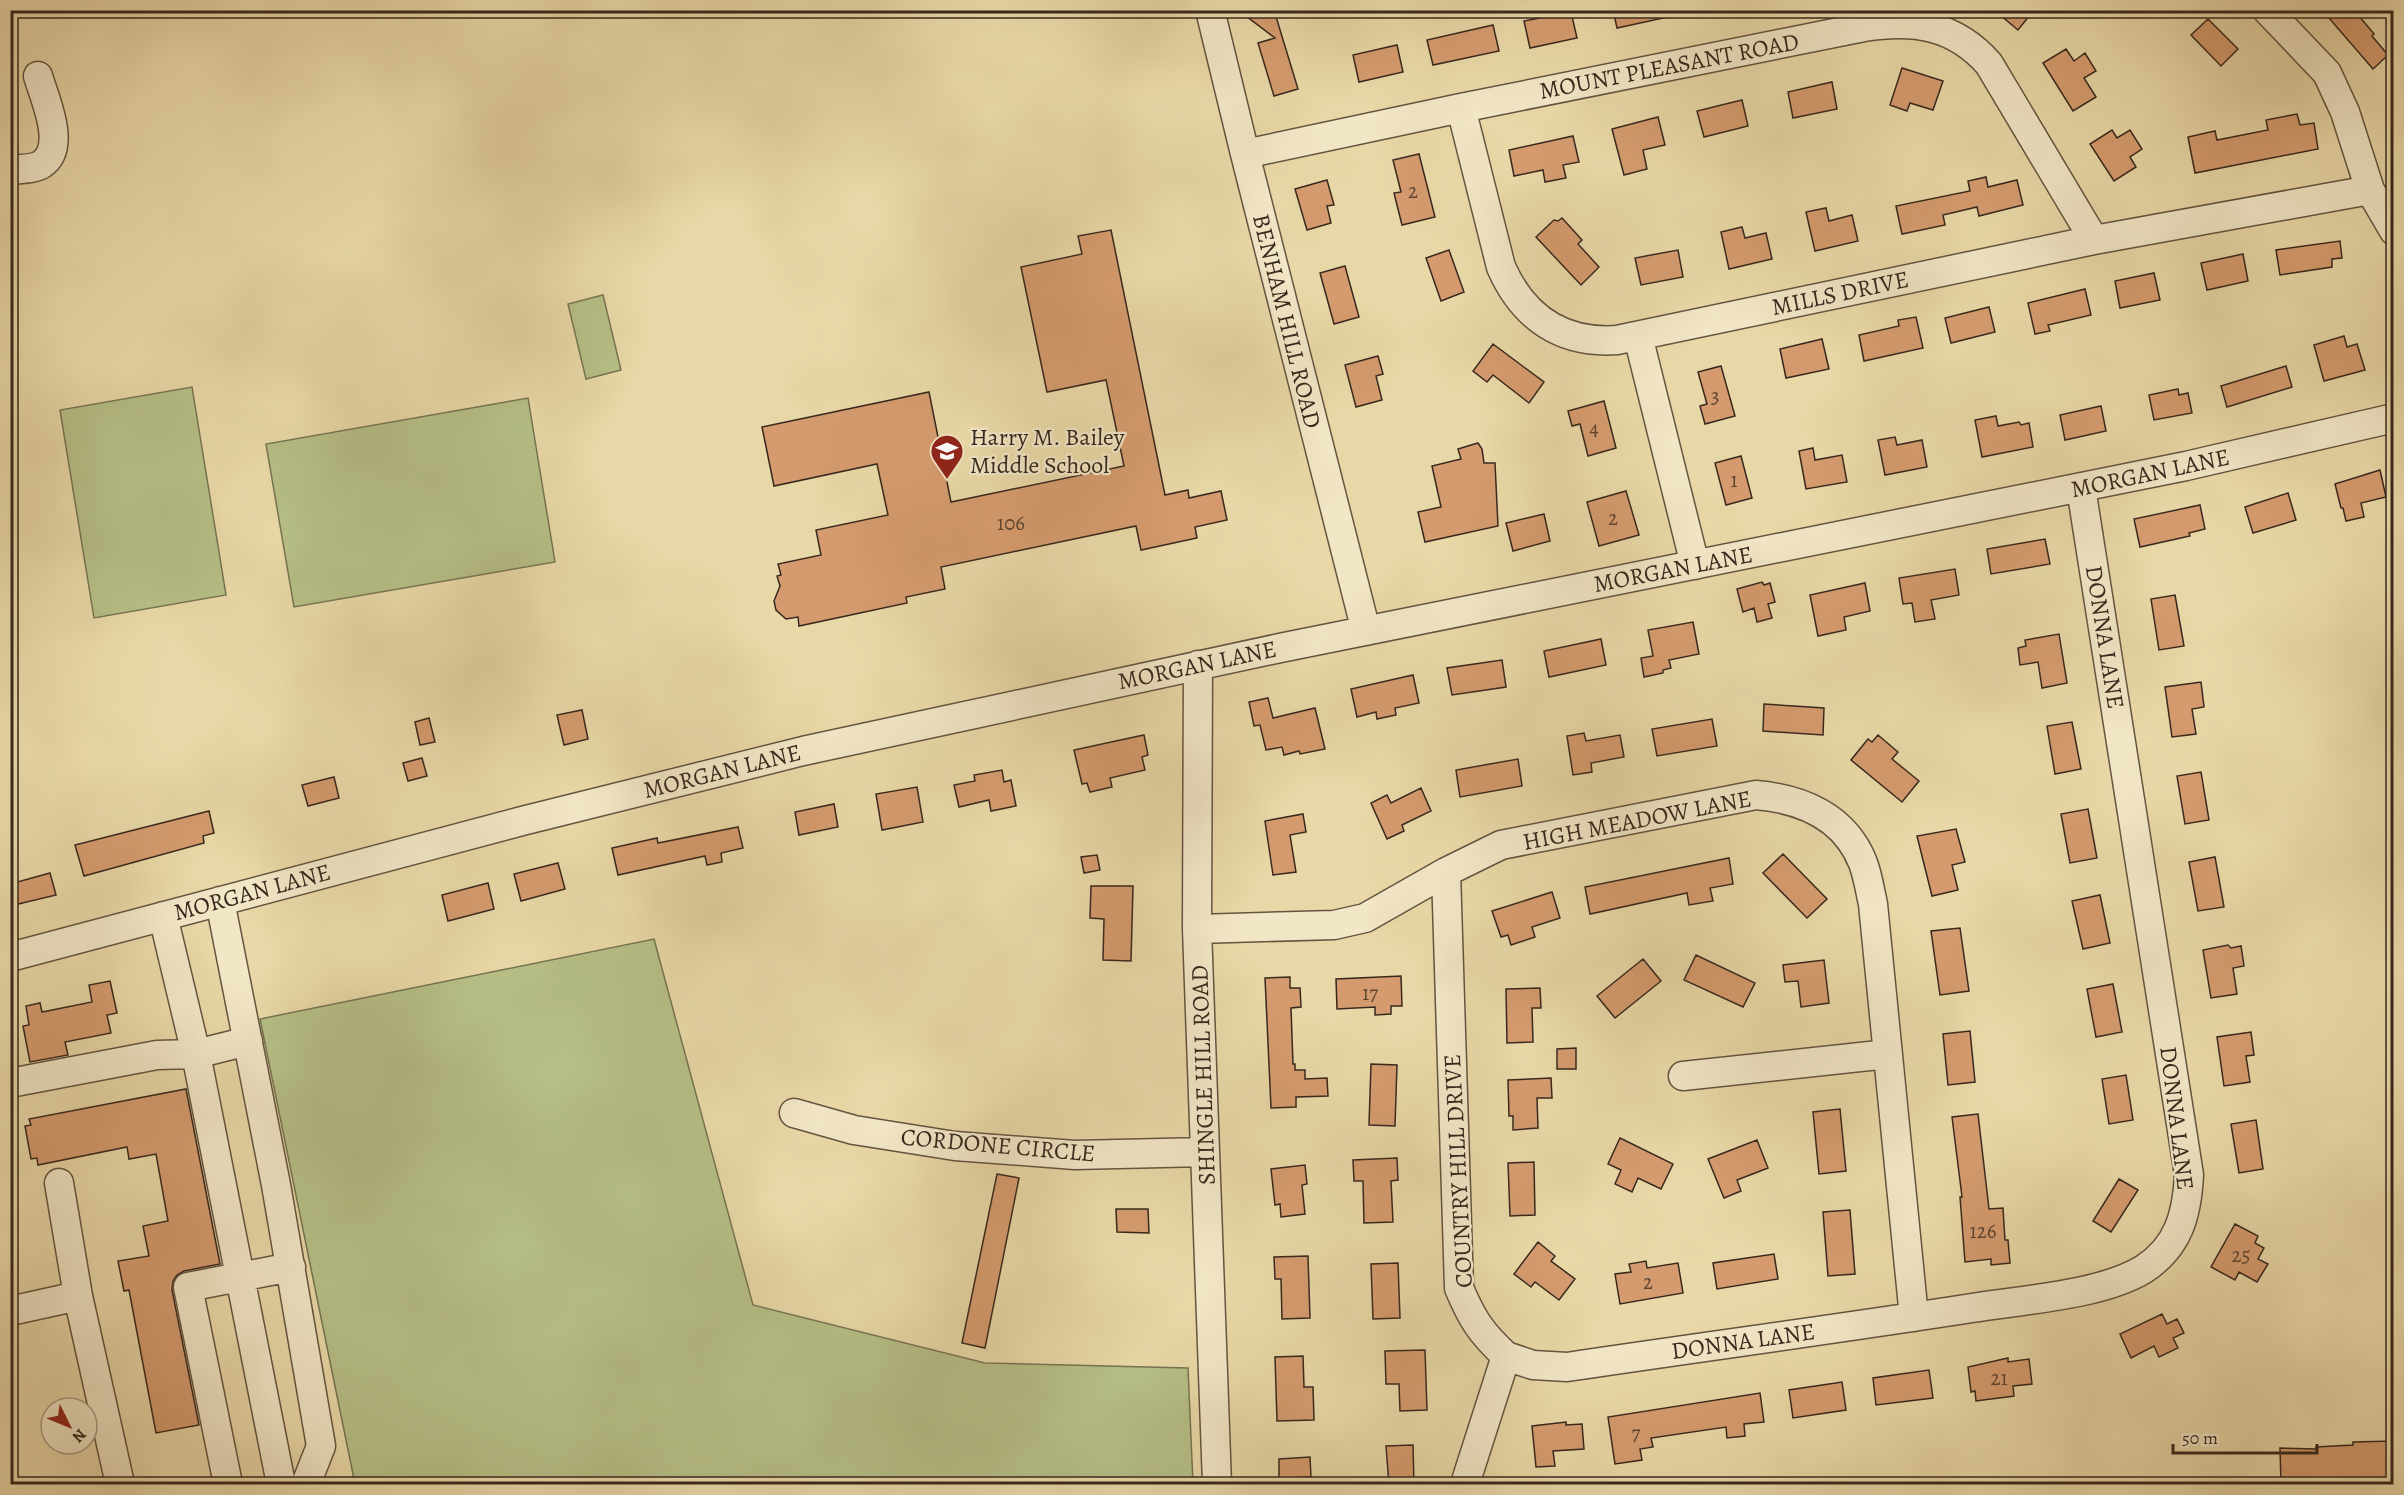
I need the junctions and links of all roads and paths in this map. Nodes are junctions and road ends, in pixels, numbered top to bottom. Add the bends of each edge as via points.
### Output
1 (1210, 10) edge
2 (2267, 10) edge
3 (38, 76) dead end
4 (1461, 108) junction
5 (1245, 154) junction
6 (10, 170) edge
7 (2370, 190) junction
8 (2394, 231) edge
9 (2094, 240) junction
10 (1638, 336) junction
11 (2394, 418) edge
12 (2081, 488) junction
13 (1695, 565) junction
14 (1366, 631) junction
15 (1198, 665) junction
16 (1446, 872) junction
17 (220, 901) junction
18 (163, 916) junction
19 (1197, 929) junction
20 (10, 957) edge
21 (248, 1041) junction
22 (196, 1054) junction
23 (1888, 1054) junction
24 (1683, 1076) dead end
25 (10, 1083) edge
26 (794, 1113) dead end
27 (1205, 1152) junction
28 (58, 1183) dead end
29 (291, 1267) junction
30 (240, 1275) junction
31 (78, 1296) junction
32 (10, 1311) edge
33 (1914, 1317) junction
34 (1506, 1356) junction
35 (298, 1484) edge
36 (120, 1485) edge
37 (228, 1485) edge
38 (1217, 1485) edge
39 (1465, 1485) edge

1 - 5 street, BENHAM HILL ROAD
2 - 7 street via 2327,73 2345,112
3 - 6 street via 56,137 53,153 41,165
4 - 5 street, MOUNT PLEASANT ROAD
4 - 9 street, MOUNT PLEASANT ROAD via 1864,27 1891,23 1941,30 1977,50 1989,64
4 - 10 street, MILLS DRIVE via 1501,267 1519,300 1546,325 1564,333 1603,341
5 - 14 street, BENHAM HILL ROAD
7 - 8 street
7 - 9 street, MILLS DRIVE
9 - 10 street, MILLS DRIVE
10 - 13 street
11 - 12 street, MORGAN LANE
12 - 13 street, MORGAN LANE
12 - 33 street, DONNA LANE via 2189,1175 2188,1202 2179,1229 2163,1253 2120,1281
13 - 14 street, MORGAN LANE
14 - 15 street, MORGAN LANE
15 - 17 street, MORGAN LANE via 803,751
15 - 19 street, SHINGLE HILL ROAD
16 - 19 street, HIGH MEADOW LANE via 1365,918 1334,925
16 - 23 street, HIGH MEADOW LANE via 1501,845 1756,795 1798,802 1838,826 1863,864 1873,904
16 - 34 street, COUNTRY HILL DRIVE via 1459,1288 1472,1319
17 - 18 street, MORGAN LANE
17 - 21 street
18 - 20 street, MORGAN LANE
18 - 22 street
19 - 27 street, SHINGLE HILL ROAD
21 - 22 street
21 - 29 street
22 - 25 street via 157,1055
22 - 30 street
23 - 24 street
23 - 33 street, HIGH MEADOW LANE
26 - 27 street, CORDONE CIRCLE via 854,1130 955,1146 1076,1155
27 - 38 street, SHINGLE HILL ROAD
28 - 31 street
29 - 30 street
29 - 35 street via 321,1446
30 - 35 street
30 - 37 street via 188,1287
31 - 32 street
31 - 36 street
33 - 34 street, DONNA LANE via 1567,1367 1533,1365
34 - 39 street

